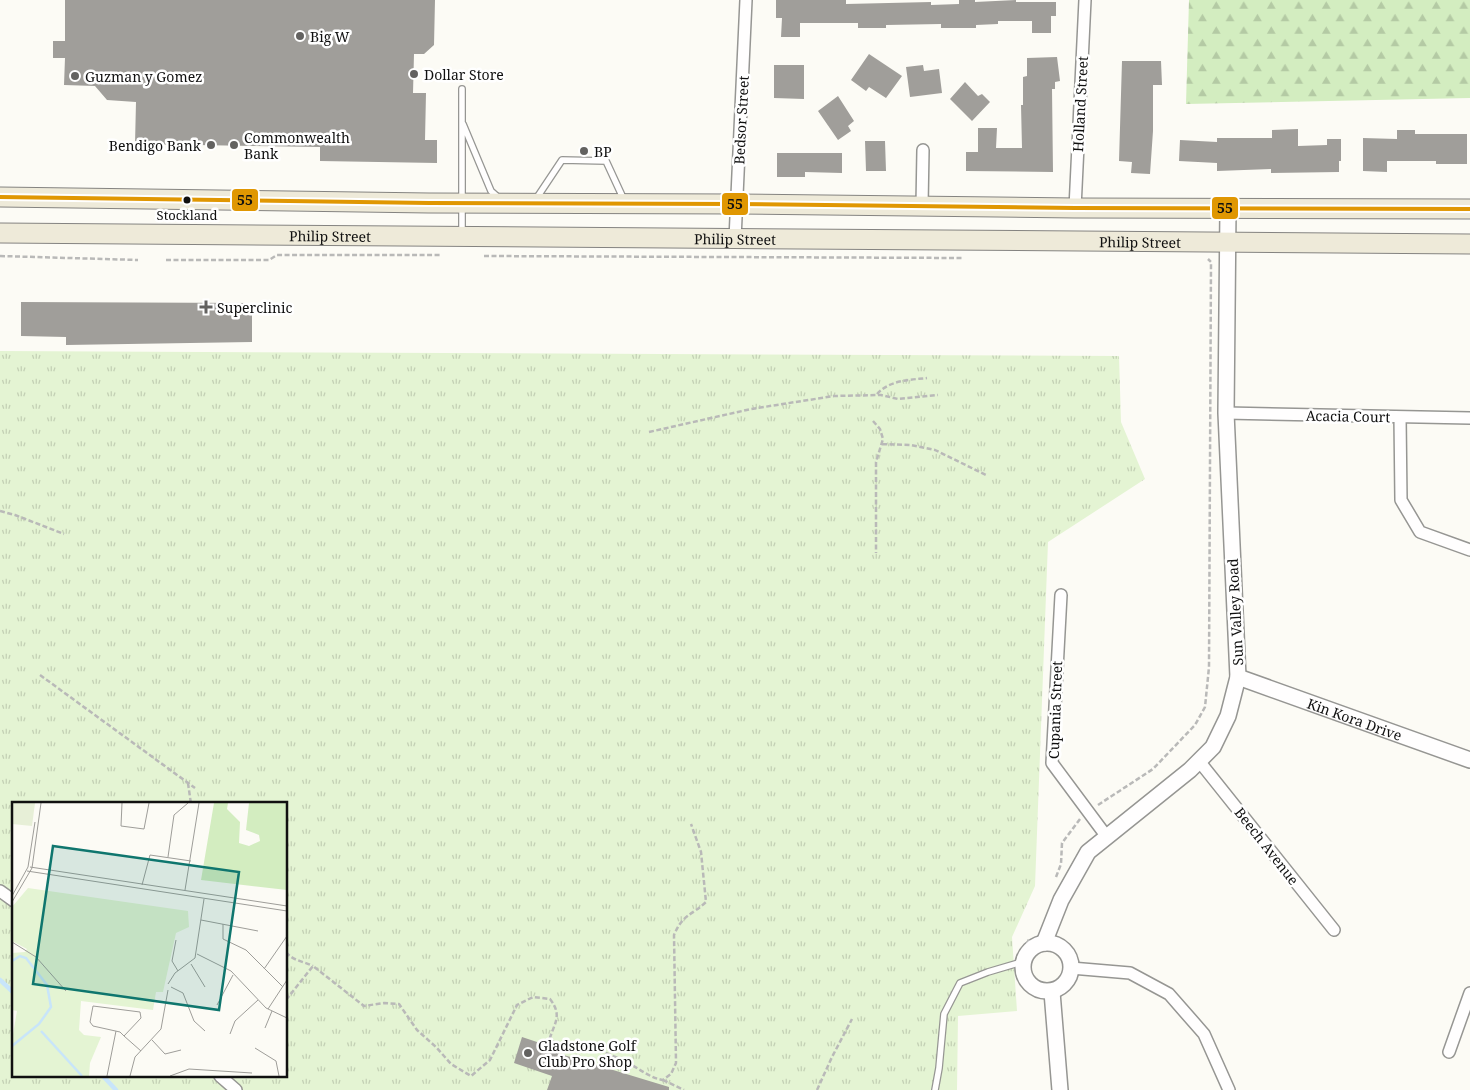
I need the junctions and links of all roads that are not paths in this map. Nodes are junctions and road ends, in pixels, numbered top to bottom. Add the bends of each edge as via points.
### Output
1 (746, 0) edge
2 (1085, 0) edge
3 (462, 89) dead end
4 (462, 122) junction
5 (923, 150) dead end
6 (0, 197) edge
7 (461, 203) junction
8 (504, 203) junction
9 (534, 203) junction
10 (626, 204) junction
11 (736, 204) junction
12 (922, 205) junction
13 (1075, 208) junction
14 (1228, 209) junction
15 (1470, 209) edge
16 (0, 233) edge
17 (462, 236) junction
18 (735, 239) junction
19 (1228, 242) junction
20 (1470, 244) edge
21 (1226, 413) junction
22 (1400, 417) junction
23 (1470, 418) edge
24 (1470, 550) edge
25 (1061, 595) dead end
26 (1238, 677) junction
27 (1470, 760) edge
28 (1199, 761) junction
29 (1107, 837) junction
30 (0, 890) edge
31 (12, 899) edge
32 (1334, 930) dead end
33 (1044, 943) junction
34 (1023, 957) junction
35 (1071, 968) junction
36 (1052, 992) junction
37 (1470, 993) edge
38 (1449, 1052) dead end
39 (222, 1078) edge
40 (236, 1090) edge
41 (935, 1090) edge
42 (1060, 1090) edge
43 (1229, 1090) edge

1 - 11 street, Bedsor Street
2 - 13 street, Holland Street
3 - 4 lane
4 - 7 lane
4 - 8 lane via 492,191
5 - 12 street
6 - 7 main road
7 - 8 main road
7 - 17 lane
8 - 9 main road
9 - 10 main road
9 - 10 lane via 562,160 606,161
10 - 11 main road
11 - 12 main road
11 - 18 street, Bedsor Street
12 - 13 main road
13 - 14 main road
14 - 15 main road
14 - 19 street, Sun Valley Road
16 - 17 main road, Philip Street
17 - 18 main road, Philip Street
18 - 19 main road, Philip Street
19 - 20 main road, Philip Street
19 - 21 street, Sun Valley Road
21 - 22 street, Acacia Court
21 - 26 street, Sun Valley Road
22 - 23 street, Acacia Court
22 - 24 street via 1401,500 1420,532
25 - 29 street, Cupania Street via 1052,763
26 - 27 street, Kin Kora Drive
26 - 28 street, Sun Valley Road via 1228,716 1213,747
28 - 29 street, Sun Valley Road
28 - 32 street, Beech Avenue
29 - 33 street, Sun Valley Road via 1088,852 1062,900
30 - 31 street
33 - 34 street via 1030,949
33 - 35 street via 1064,949
34 - 36 street via 1022,972 1026,981 1042,992
34 - 41 lane via 960,983 944,1014
35 - 36 street via 1066,983
35 - 43 street via 1130,973 1169,994 1204,1034
36 - 42 street
37 - 38 street
39 - 40 street

